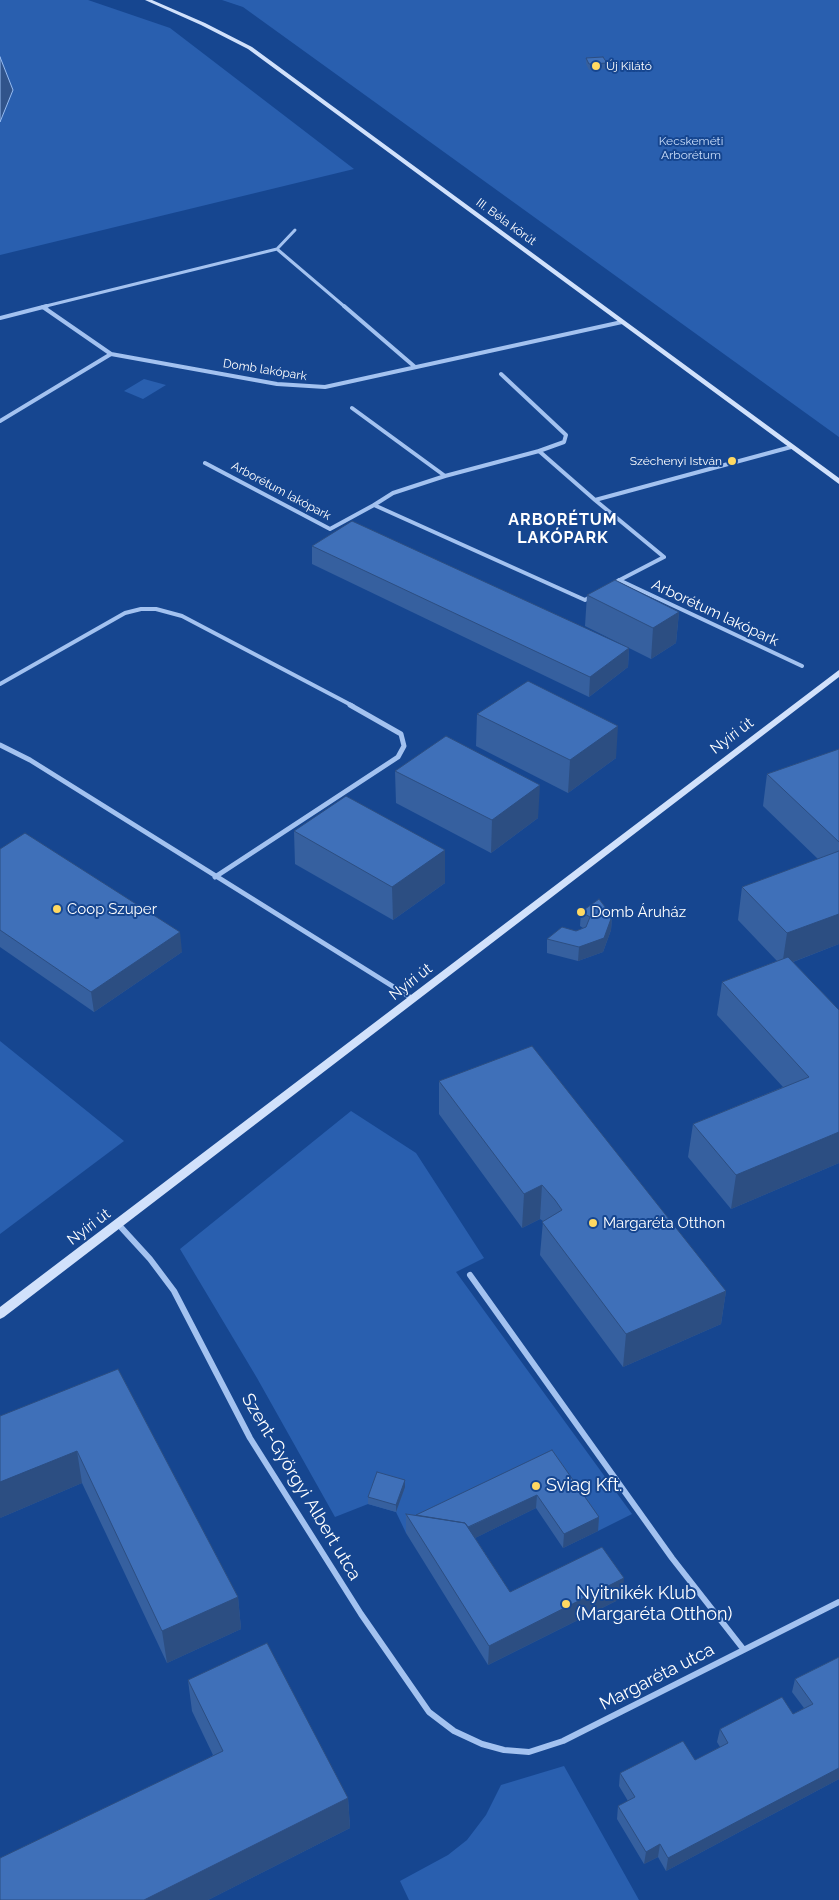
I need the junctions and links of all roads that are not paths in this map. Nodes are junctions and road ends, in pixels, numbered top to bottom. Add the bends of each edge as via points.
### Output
1 (148, 0) edge
2 (295, 230) dead end
3 (277, 249) junction
4 (43, 307) junction
5 (0, 318) edge
6 (622, 322) junction
7 (111, 354) junction
8 (415, 367) junction
9 (502, 374) dead end
10 (352, 408) dead end
11 (0, 421) edge
12 (791, 447) junction
13 (539, 452) junction
14 (205, 463) dead end
15 (445, 476) junction
16 (839, 482) edge
17 (595, 500) junction
18 (374, 505) junction
19 (619, 580) junction
20 (611, 585) edge
21 (594, 595) edge
22 (802, 666) dead end
23 (839, 673) edge
24 (0, 684) edge
25 (0, 745) edge
26 (215, 877) junction
27 (413, 999) junction
28 (118, 1224) junction
29 (470, 1274) dead end
30 (0, 1314) edge
31 (839, 1602) edge
32 (744, 1650) junction
33 (482, 1744) joint

1 - 6 street, III. Béla körút via 250,48
2 - 3 street
3 - 4 street
3 - 8 street
4 - 5 street
4 - 7 street, Domb lakópark
6 - 8 street, Domb lakópark
6 - 12 street, III. Béla körút
7 - 8 street, Domb lakópark via 315,388
7 - 11 street
9 - 13 street, Arborétum lakópark via 566,435 564,442
10 - 15 street
12 - 16 street, III. Béla körút
12 - 17 street
13 - 15 street, Arborétum lakópark
13 - 17 street, Arborétum lakópark
14 - 18 street, Arborétum lakópark via 330,529
15 - 18 street, Arborétum lakópark via 393,493
17 - 19 street, Arborétum lakópark via 664,557
18 - 21 street via 585,600
19 - 20 street, Arborétum lakópark
19 - 22 street, Arborétum lakópark
23 - 27 street, Nyíri út
24 - 26 street via 125,613 156,609 182,616 401,734 404,746 398,757
25 - 26 street via 30,760
26 - 27 street
27 - 28 street, Nyíri út
28 - 30 street, Nyíri út
28 - 33 street, Szent-Györgyi Albert utca via 174,1291 250,1438 389,1655 429,1712 454,1731
29 - 32 street via 672,1558
31 - 32 street, Margaréta utca
32 - 33 street, Margaréta utca via 563,1741 529,1752

